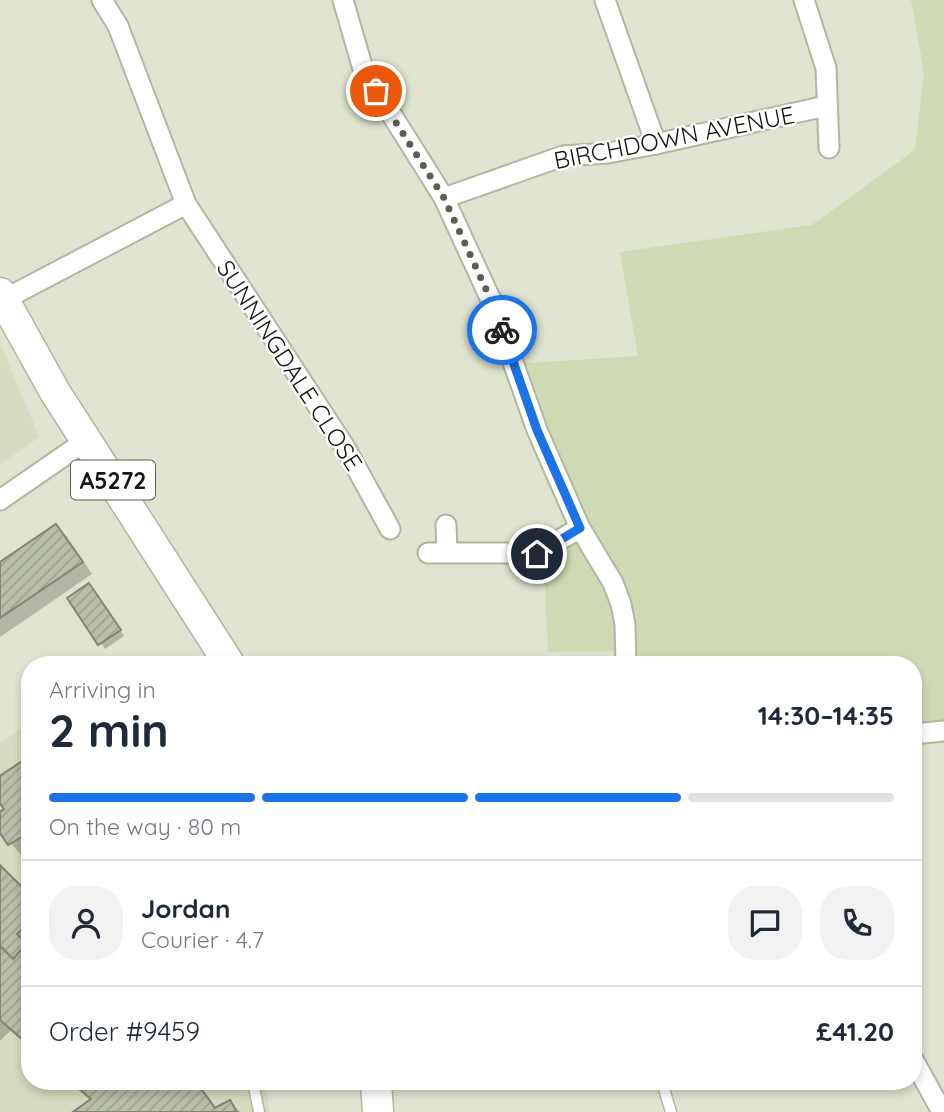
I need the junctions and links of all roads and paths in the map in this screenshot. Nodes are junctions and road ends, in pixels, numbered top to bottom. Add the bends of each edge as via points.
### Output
1 (102, 0) edge
2 (343, 0) edge
3 (605, 0) edge
4 (804, 0) edge
5 (826, 106) junction
6 (656, 144) junction
7 (830, 148) dead end
8 (444, 198) junction
9 (186, 204) junction
10 (1, 296) edge
11 (87, 440) junction
12 (0, 500) edge
13 (446, 525) dead end
14 (580, 528) junction
15 (390, 529) dead end
16 (224, 656) edge
17 (626, 656) edge
18 (922, 1076) edge
19 (255, 1090) edge
20 (377, 1090) edge
21 (664, 1090) edge
22 (259, 1112) edge
23 (378, 1112) edge
24 (671, 1112) edge
25 (942, 1112) edge

1 - 9 street, SUNNINGDALE CLOSE via 118,26
2 - 8 street via 363,69
3 - 6 street
4 - 5 street, BIRCHDOWN AVENUE via 827,68
5 - 6 street, BIRCHDOWN AVENUE
5 - 7 street, BIRCHDOWN AVENUE
6 - 8 street, BIRCHDOWN AVENUE via 563,156
8 - 14 street via 491,300 537,430
9 - 10 street
9 - 15 street, SUNNINGDALE CLOSE via 346,449
10 - 11 main road, A5272
11 - 12 street
11 - 16 main road, A5272
13 - 14 street via 438,552 537,554
14 - 17 street via 621,604
18 - 25 street
19 - 22 lane
20 - 23 main road
21 - 24 lane

